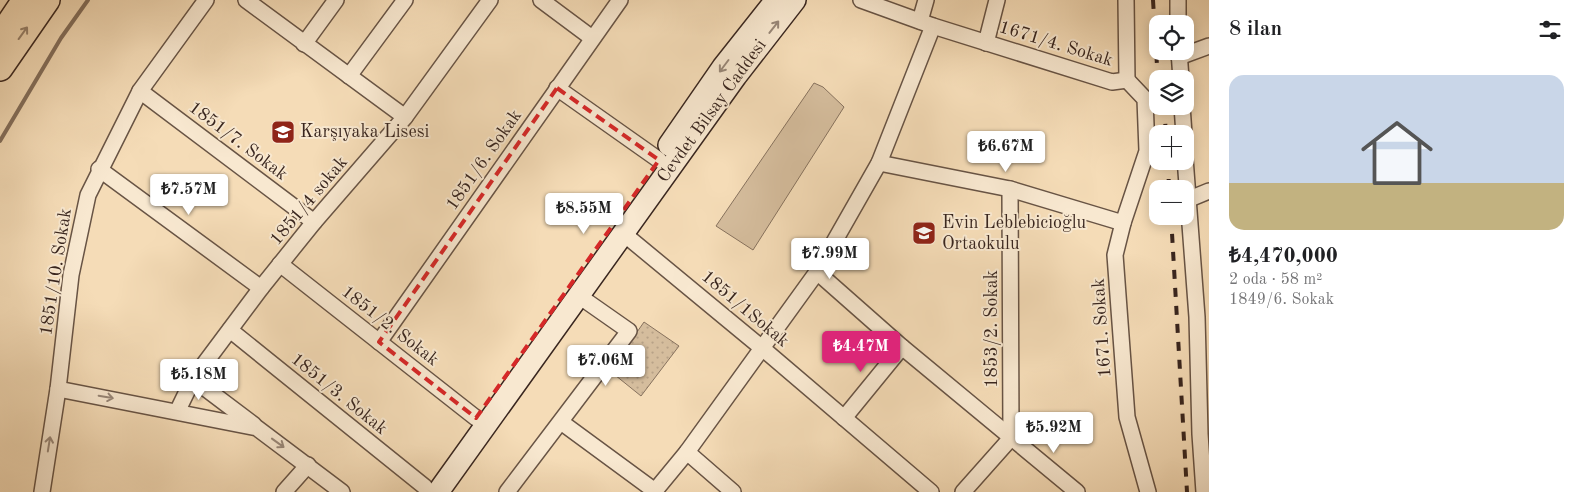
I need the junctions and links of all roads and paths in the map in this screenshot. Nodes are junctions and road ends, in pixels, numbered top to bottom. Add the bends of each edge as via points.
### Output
1 (25, 0) edge
2 (47, 0) edge
3 (206, 0) edge
4 (246, 0) edge
5 (336, 0) edge
6 (405, 0) edge
7 (490, 0) edge
8 (541, 0) edge
9 (620, 0) edge
10 (776, 0) edge
11 (796, 0) edge
12 (861, 0) edge
13 (926, 0) edge
14 (997, 0) edge
15 (1126, 0) edge
16 (1178, 0) edge
17 (1178, 15) edge
18 (927, 24) junction
19 (0, 37) edge
20 (592, 38) junction
21 (986, 43) junction
22 (304, 44) junction
23 (1209, 46) edge
24 (1194, 50) edge
25 (0, 68) edge
26 (349, 76) junction
27 (1127, 80) junction
28 (557, 88) junction
29 (140, 91) junction
30 (406, 117) junction
31 (659, 160) junction
32 (879, 163) junction
33 (99, 169) junction
34 (1010, 189) junction
35 (1209, 191) edge
36 (1194, 197) edge
37 (314, 222) junction
38 (1123, 223) junction
39 (1190, 225) edge
40 (624, 234) junction
41 (280, 264) junction
42 (817, 272) junction
43 (261, 288) junction
44 (579, 296) junction
45 (1203, 315) edge
46 (230, 330) junction
47 (379, 342) junction
48 (902, 347) junction
49 (762, 348) junction
50 (193, 379) junction
51 (58, 389) junction
52 (178, 410) junction
53 (476, 418) junction
54 (844, 418) junction
55 (561, 422) junction
56 (258, 428) junction
57 (1204, 432) edge
58 (1011, 438) junction
59 (687, 452) junction
60 (308, 465) junction
61 (428, 490) edge
62 (655, 491) edge
63 (42, 492) edge
64 (284, 492) edge
65 (342, 492) edge
66 (507, 492) edge
67 (734, 492) edge
68 (931, 492) edge
69 (963, 492) edge
70 (1077, 492) edge
71 (1148, 492) edge
72 (1204, 492) edge

1 - 19 highway
25 -> 2 highway
3 - 29 street, 1851/10. Sokak
4 - 22 street
5 - 22 street
6 - 26 street
7 - 30 street, 1851/4 sokak
8 - 20 street
9 - 20 street, 1851/6. Sokak
10 -> 31 main road, Cevdet Bilsay Caddesi
40 -> 11 main road, Cevdet Bilsay Caddesi via 736,76
12 - 18 street, 1671/4. Sokak
13 - 18 street
14 - 21 street
15 - 27 street
16 - 17 street
18 - 21 street, 1671/4. Sokak
18 - 32 street
20 - 28 street, 1851/6. Sokak
21 - 27 street, 1671/4. Sokak via 1112,82
22 - 26 street
23 - 24 street
26 - 30 street
27 - 38 street, 1671. Sokak via 1145,99 1147,151
28 - 31 street
28 - 47 street, 1851/6. Sokak
29 - 33 street, 1851/10. Sokak
29 - 37 street, 1851/7. Sokak
30 - 37 street, 1851/4 sokak
31 - 53 main road, Cevdet Bilsay Caddesi
32 - 34 street
32 - 42 street
33 - 43 street
33 - 51 street, 1851/10. Sokak via 88,195 71,275
34 - 38 street
34 - 58 street, 1853/2. Sokak
35 - 36 street
37 - 41 street, 1851/4 sokak
38 - 71 street, 1671. Sokak via 1116,255 1127,417
39 - 45 street
40 - 44 main road, Cevdet Bilsay Caddesi
40 - 49 street, 1851/1Sokak
41 - 43 street, 1851/4 sokak
41 - 47 street, 1851/2. Sokak
42 - 48 street
42 - 49 street
43 - 46 street, 1851/4 sokak
44 - 55 street via 628,331
44 - 61 main road, Cevdet Bilsay Caddesi
45 - 57 street
46 - 50 street, 1851/4 sokak
46 - 61 street, 1851/3. Sokak
47 - 53 street, 1851/2. Sokak
48 - 54 street
48 - 58 street
49 - 54 street, 1851/1Sokak
49 - 59 street
50 - 52 street, 1851/4 sokak
50 - 56 street
51 -> 52 street
63 -> 51 street, 1851/10. Sokak
52 - 56 street
53 - 61 main road, Cevdet Bilsay Caddesi
54 - 68 street, 1851/1Sokak
55 - 62 street
55 - 66 street
56 -> 60 street
57 - 72 street
58 - 69 street
58 - 70 street
59 - 62 street
59 - 67 street
60 - 64 street
60 - 65 street

